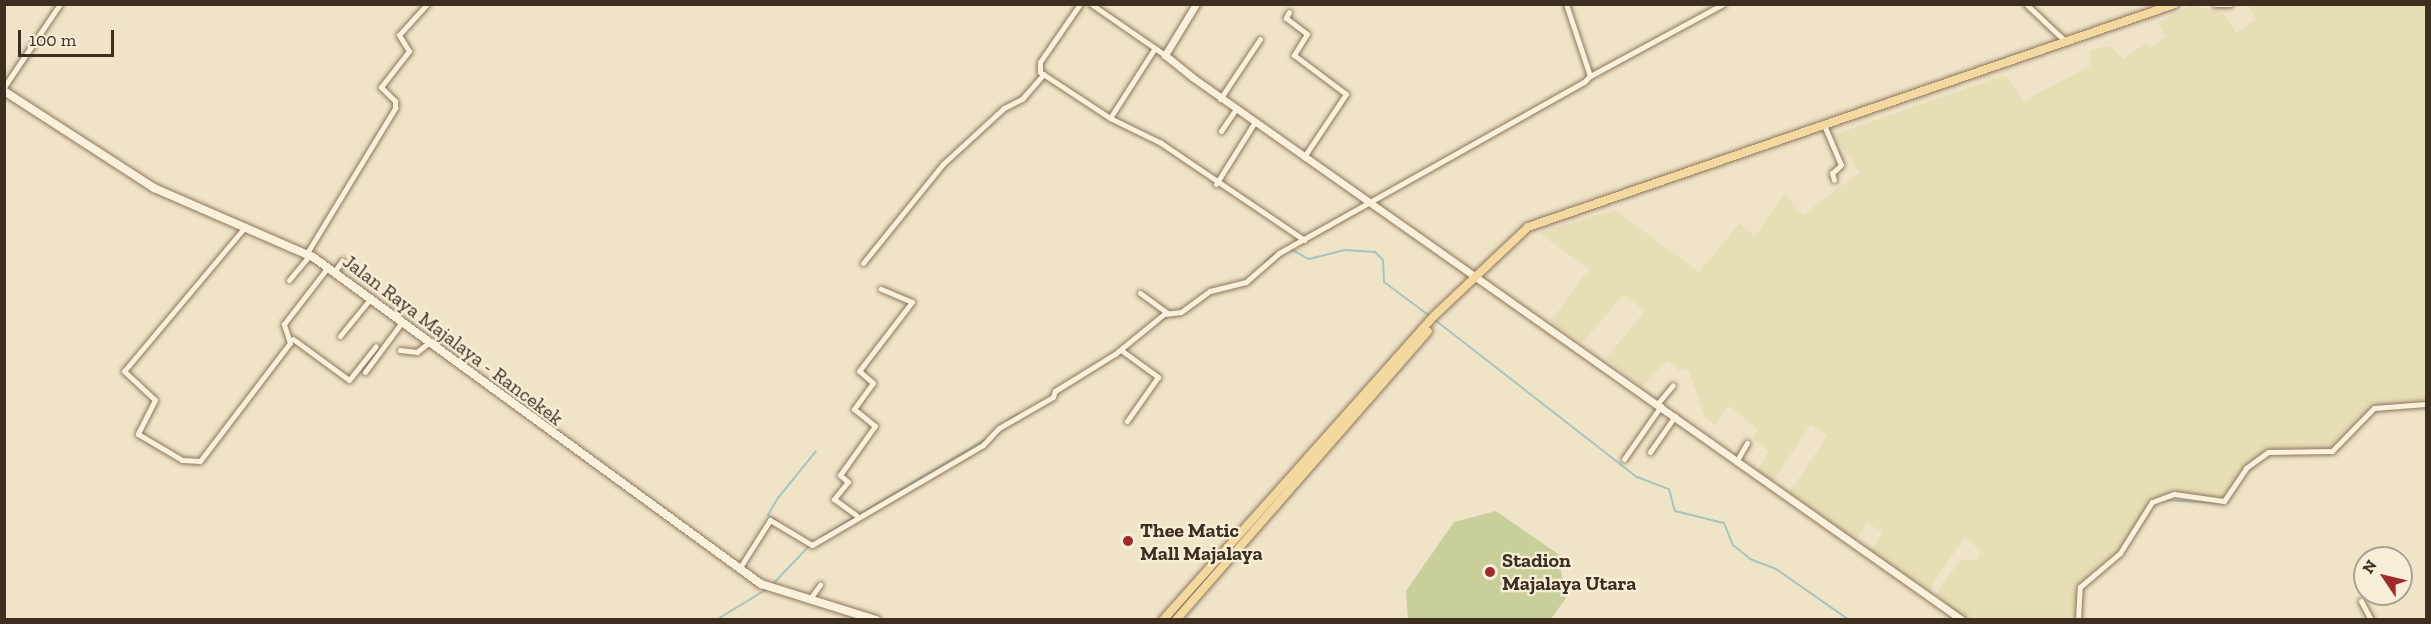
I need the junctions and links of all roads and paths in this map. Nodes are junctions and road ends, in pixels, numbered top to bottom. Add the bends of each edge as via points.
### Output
1 (60, 4) edge
2 (427, 4) edge
3 (1080, 4) edge
4 (1090, 4) edge
5 (1196, 4) edge
6 (1566, 4) edge
7 (1722, 4) edge
8 (2026, 4) edge
9 (2175, 4) edge
10 (2215, 4) edge
11 (2230, 4) edge
12 (2157, 8) edge
13 (1289, 12) dead end
14 (1260, 39) dead end
15 (2067, 44) junction
16 (1155, 48) junction
17 (1165, 55) junction
18 (1044, 74) junction
19 (1590, 76) junction
20 (4, 87) edge
21 (4, 91) edge
22 (1220, 99) junction
23 (1234, 110) junction
24 (1110, 118) junction
25 (1254, 125) junction
26 (1824, 125) junction
27 (1221, 131) dead end
28 (1304, 157) junction
29 (1834, 180) dead end
30 (1216, 184) junction
31 (1372, 202) junction
32 (245, 227) junction
33 (1304, 240) junction
34 (308, 254) junction
35 (342, 261) dead end
36 (863, 263) dead end
37 (331, 269) junction
38 (1474, 273) junction
39 (289, 280) dead end
40 (881, 289) dead end
41 (1140, 293) dead end
42 (371, 298) junction
43 (1443, 308) junction
44 (1168, 313) junction
45 (402, 322) junction
46 (340, 336) dead end
47 (293, 339) junction
48 (428, 343) junction
49 (376, 346) dead end
50 (400, 350) dead end
51 (1122, 351) junction
52 (365, 372) dead end
53 (1673, 385) dead end
54 (1660, 404) junction
55 (2427, 404) edge
56 (1675, 416) junction
57 (1127, 421) dead end
58 (1747, 443) dead end
59 (1650, 452) dead end
60 (1624, 459) dead end
61 (1735, 463) junction
62 (856, 516) junction
63 (739, 570) junction
64 (820, 585) dead end
65 (809, 600) junction
66 (2364, 606) edge
67 (876, 620) edge
68 (1163, 620) edge
69 (1176, 620) edge
70 (1962, 620) edge
71 (2078, 620) edge
72 (2371, 620) edge

1 - 20 street
2 - 34 street via 399,35 409,51 381,87 395,101 395,108
3 - 18 street via 1040,62
4 - 16 street
5 - 17 street
6 - 19 street
7 - 19 street
8 - 15 street
9 - 12 main road
10 - 11 street
12 - 15 main road
13 - 28 street via 1286,18 1307,35 1294,56 1346,94
14 - 22 street
15 - 26 main road
16 - 17 street
16 - 24 street
17 - 22 street
18 - 24 street
18 - 36 street via 1022,99 1004,108 943,164
19 - 31 street
21 - 32 main road, Jalan Raya Majalaya - Rancekek via 154,188
22 - 23 street
23 - 25 street
23 - 27 street
24 - 30 street via 1153,138
25 - 28 street
25 - 30 street
26 - 29 street via 1841,165 1832,173
26 - 38 main road via 1539,221
28 - 31 street
30 - 33 street
31 - 33 street
31 - 38 street
32 - 34 main road, Jalan Raya Majalaya - Rancekek
32 - 47 street via 125,368 126,378 155,400 138,434 182,460 200,461
33 - 44 street via 1246,282 1210,291 1181,312
34 - 37 main road, Jalan Raya Majalaya - Rancekek
34 - 39 street
35 - 37 street
37 - 42 main road, Jalan Raya Majalaya - Rancekek
37 - 47 street via 284,324
38 - 43 main road
38 - 54 street
40 - 62 street via 912,302 859,371 873,382 854,409 875,426 840,475 848,482 834,499
41 - 44 street
42 - 45 main road, Jalan Raya Majalaya - Rancekek
42 - 46 street
43 - 68 main road
43 - 69 main road
44 - 51 street
45 - 48 main road, Jalan Raya Majalaya - Rancekek
45 - 52 street
47 - 49 street via 349,380
48 - 50 street via 417,352
48 - 63 main road, Jalan Raya Majalaya - Rancekek
51 - 57 street via 1158,377
51 - 62 street via 999,428 983,445
53 - 54 street
54 - 56 street
54 - 60 street
55 - 71 street via 2374,408 2332,451 2268,452 2246,468 2224,501 2174,494 2152,502 2120,554 2080,587
56 - 59 street
56 - 61 street
58 - 61 street
61 - 70 street
62 - 63 street via 809,546 770,520
63 - 65 main road, Jalan Raya Majalaya - Rancekek via 775,591
64 - 65 street
65 - 67 main road, Jalan Raya Majalaya - Rancekek
66 - 72 street

